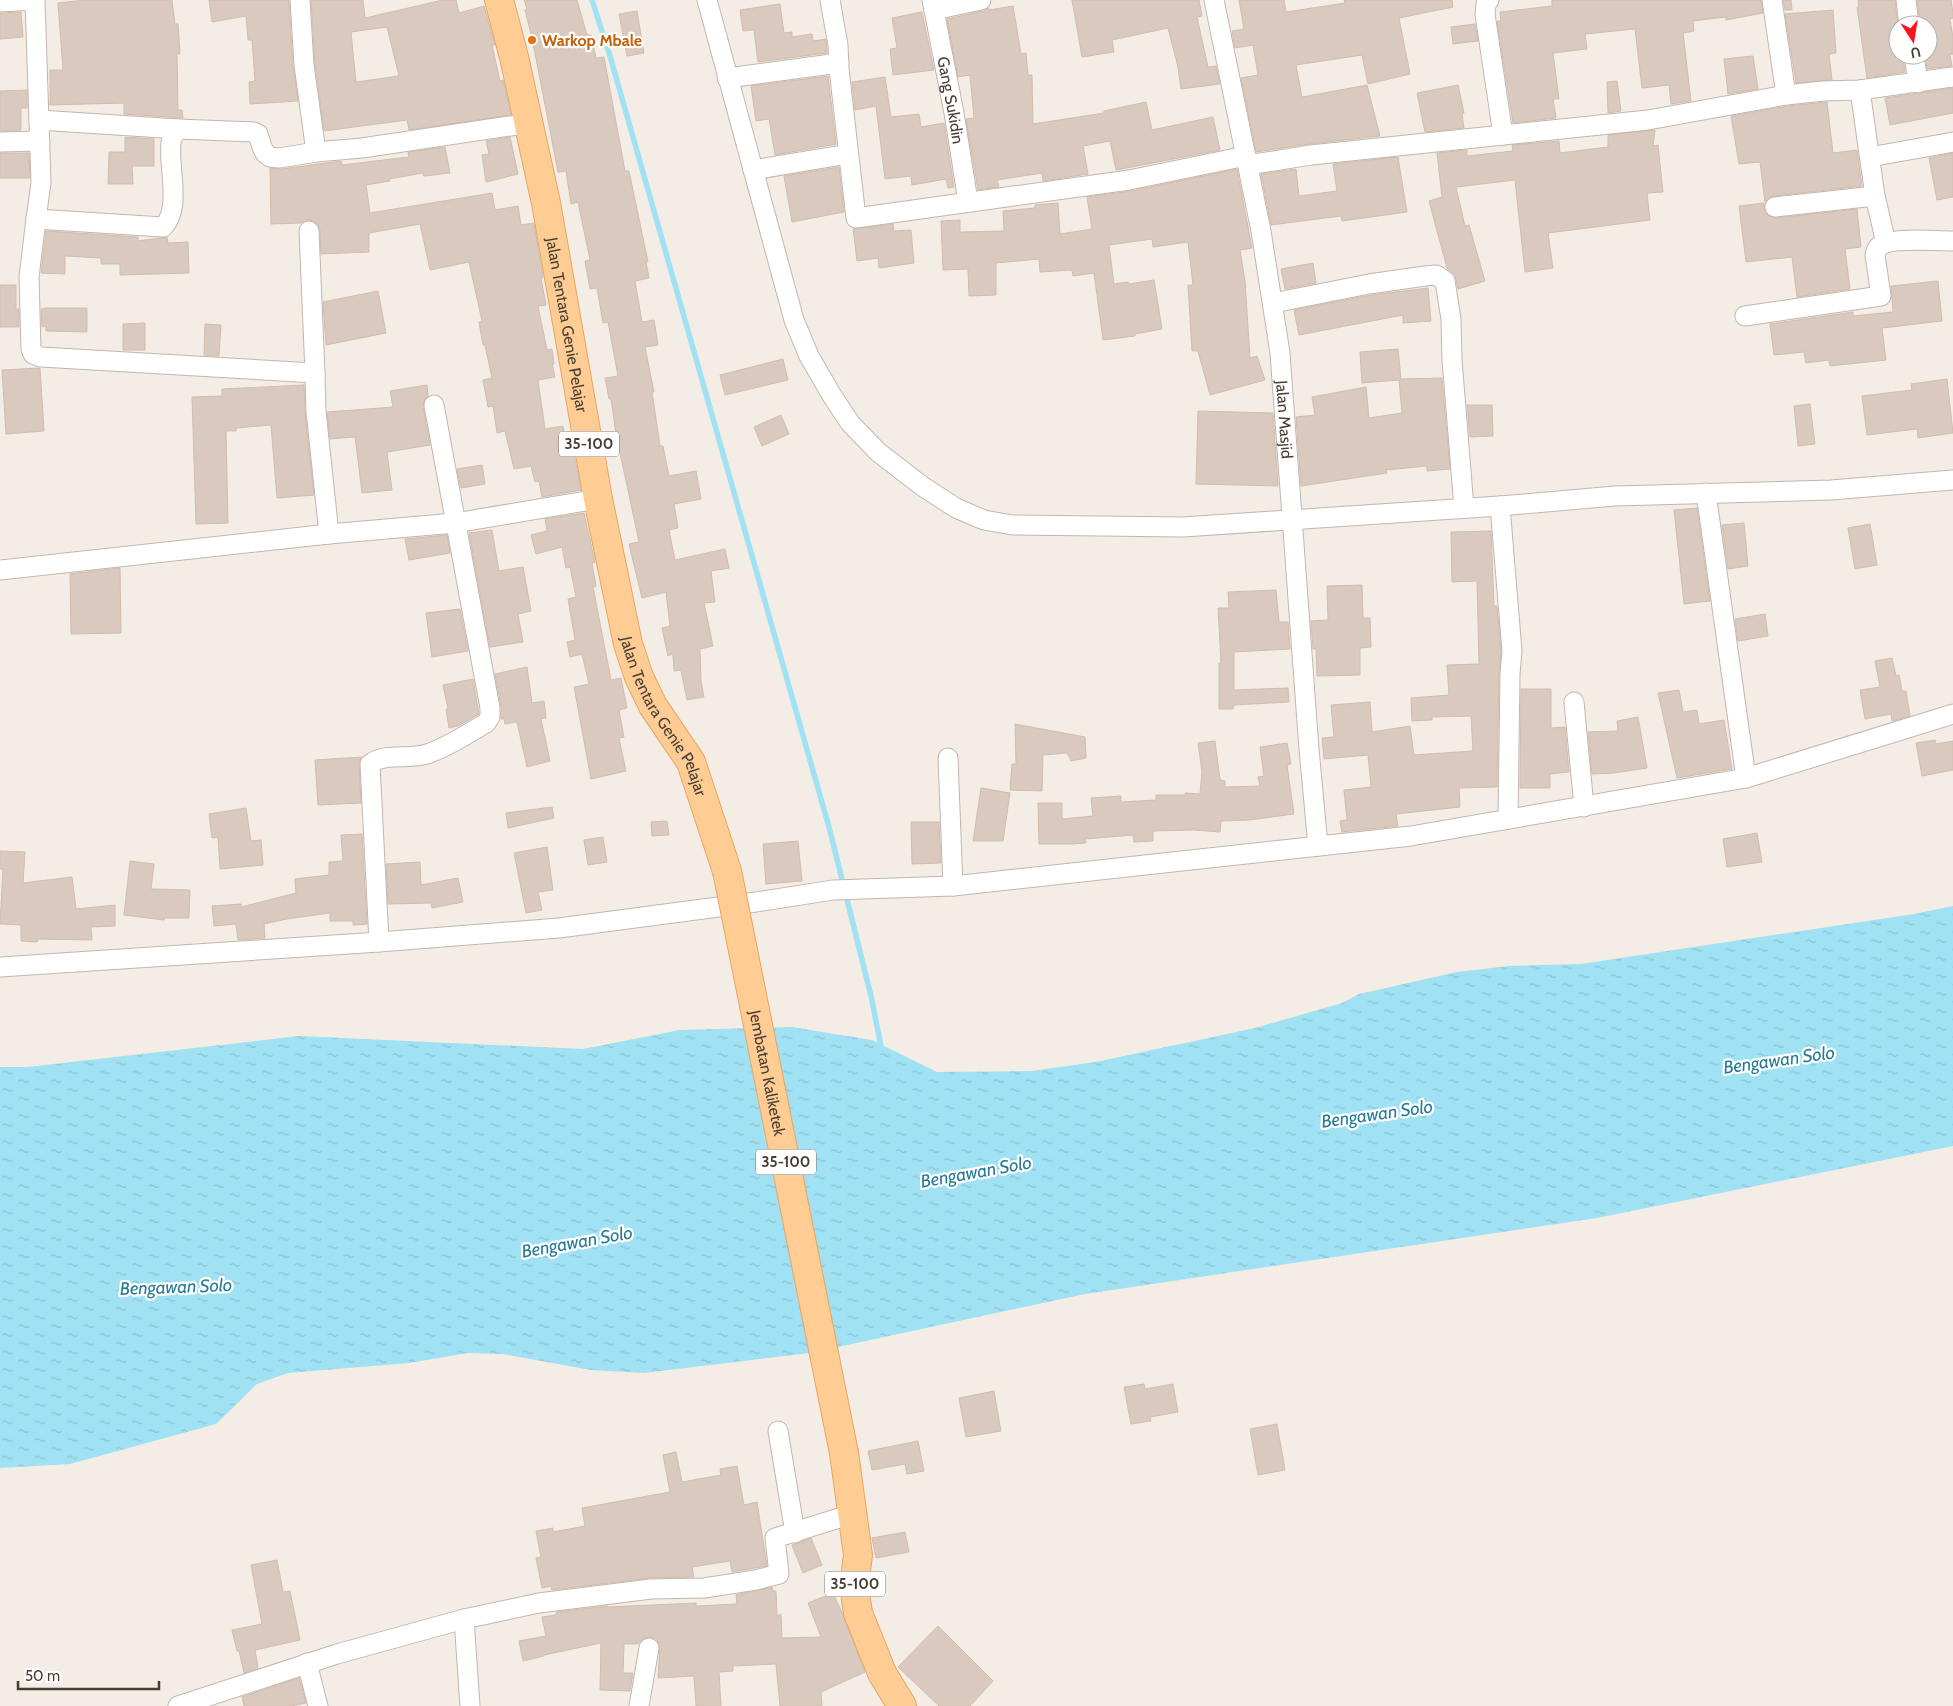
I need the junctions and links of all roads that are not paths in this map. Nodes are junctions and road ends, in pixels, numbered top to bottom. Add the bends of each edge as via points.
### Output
1 (35, 0) edge
2 (300, 0) edge
3 (499, 0) edge
4 (707, 0) edge
5 (830, 0) edge
6 (982, 0) edge
7 (1214, 0) edge
8 (1489, 0) edge
9 (1772, 0) edge
10 (1906, 0) edge
11 (0, 2) edge
12 (933, 5) edge
13 (1908, 15) edge
14 (838, 64) junction
15 (1915, 65) edge
16 (1953, 76) edge
17 (727, 78) junction
18 (1918, 83) junction
19 (1860, 90) junction
20 (1786, 95) junction
21 (39, 120) junction
22 (530, 123) junction
23 (178, 129) junction
24 (1503, 135) junction
25 (40, 141) junction
26 (0, 142) edge
27 (1953, 142) edge
28 (316, 152) junction
29 (848, 154) junction
30 (1870, 157) junction
31 (1247, 160) junction
32 (753, 170) junction
33 (1875, 196) junction
34 (968, 201) junction
35 (1775, 207) dead end
36 (36, 219) junction
37 (309, 231) dead end
38 (1953, 241) edge
39 (1886, 243) junction
40 (1273, 303) junction
41 (1745, 316) dead end
42 (315, 372) junction
43 (434, 406) dead end
44 (1953, 480) edge
45 (1706, 494) junction
46 (598, 499) junction
47 (1500, 506) junction
48 (1464, 508) junction
49 (1292, 520) junction
50 (455, 524) junction
51 (329, 534) junction
52 (0, 570) edge
53 (1574, 702) dead end
54 (1953, 714) edge
55 (948, 758) dead end
56 (1746, 778) junction
57 (1584, 807) junction
58 (1508, 819) junction
59 (1318, 846) junction
60 (727, 871) joint
61 (953, 886) junction
62 (379, 942) junction
63 (0, 967) edge
64 (778, 1431) dead end
65 (852, 1514) junction
66 (795, 1533) junction
67 (464, 1620) junction
68 (649, 1648) dead end
69 (307, 1663) junction
70 (178, 1706) edge
71 (318, 1706) edge
72 (470, 1706) edge
73 (639, 1706) edge
74 (902, 1706) edge

1 - 11 street
1 - 21 street
2 - 28 street via 304,66
3 - 22 main road, Jalan Tentara Genie Pelajar / 35-100
4 - 17 street
5 - 14 street
6 - 12 street
7 - 31 street, Jalan Masjid
8 - 24 street via 1485,14
9 - 20 street
10 - 13 street
12 - 34 street, Gang Sukidin
14 - 17 street
14 - 29 street
15 - 18 street
16 - 18 street
17 - 32 street
18 - 19 street
19 - 20 street
19 - 30 street
20 - 24 street via 1648,120
21 - 23 street
21 - 25 street
22 - 28 street
22 - 46 main road, Jalan Tentara Genie Pelajar / 35-100
23 - 28 street via 254,132 270,157
23 - 36 street via 170,142 171,214 163,227
24 - 31 street
25 - 26 street
25 - 36 street via 41,184
27 - 30 street
29 - 32 street
29 - 34 street via 856,218
30 - 33 street
31 - 34 street
31 - 40 street, Jalan Masjid
32 - 49 street via 794,320 809,356 850,423 878,452 922,486 956,508 984,520 1012,525 1183,527
33 - 35 street
33 - 39 street
36 - 42 street via 29,277 30,349 33,354
37 - 42 street
38 - 39 street
39 - 41 street via 1875,255 1880,296
40 - 48 street via 1425,276 1436,275 1445,281 1451,319
40 - 49 street, Jalan Masjid via 1280,353
42 - 51 street
43 - 50 street
44 - 45 street via 1832,490
45 - 47 street via 1614,496
45 - 56 street
46 - 50 street
46 - 60 main road, Jalan Tentara Genie Pelajar / 35-100 via 628,644 639,677 653,706 691,762
47 - 48 street
47 - 58 street via 1512,651
48 - 49 street
49 - 59 street, Jalan Masjid
50 - 51 street
50 - 62 street via 490,717 486,723 443,748 424,755 377,758 370,764
51 - 52 street
53 - 57 street
54 - 56 street
55 - 61 street
56 - 57 street
57 - 58 street
58 - 59 street via 1411,836
59 - 61 street
60 - 65 main road, Jembatan Kaliketek / 35-100, bridge via 844,1453
61 - 62 street via 833,890 559,928
62 - 63 street
64 - 66 street
65 - 66 street
65 - 74 main road, 35-100 via 858,1555 854,1586 858,1613 882,1673
66 - 67 street via 775,1538 779,1574 704,1588 651,1589 539,1602
67 - 69 street
67 - 72 street
68 - 73 street
69 - 70 street
69 - 71 street

